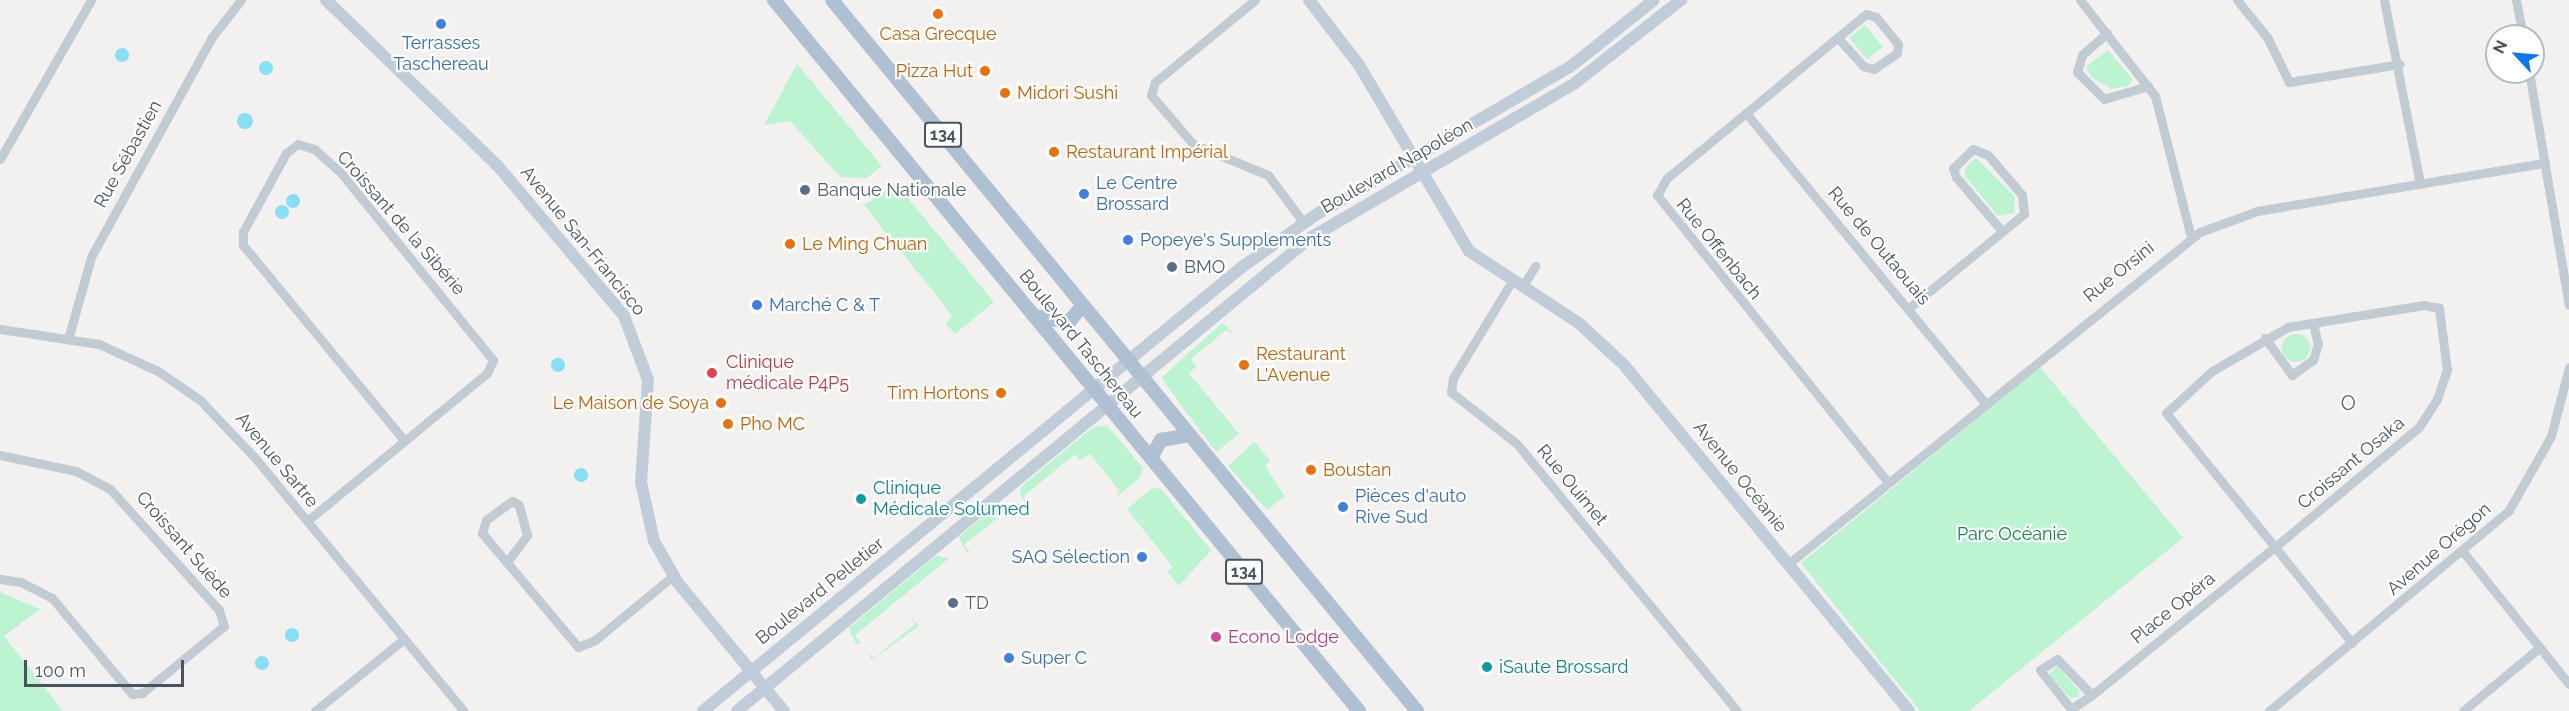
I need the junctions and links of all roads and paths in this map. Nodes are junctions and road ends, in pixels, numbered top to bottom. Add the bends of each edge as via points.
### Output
1 (92, 0) edge
2 (242, 0) edge
3 (326, 0) edge
4 (774, 0) edge
5 (832, 0) edge
6 (1255, 0) edge
7 (1309, 0) edge
8 (1654, 0) edge
9 (1681, 0) edge
10 (2080, 0) edge
11 (2236, 0) edge
12 (2384, 0) edge
13 (2516, 0) edge
14 (2521, 24) edge
15 (2107, 33) junction
16 (1839, 38) junction
17 (2400, 64) junction
18 (2531, 84) edge
19 (2148, 86) junction
20 (1746, 112) junction
21 (0, 159) edge
22 (1413, 159) junction
23 (2545, 164) junction
24 (1421, 173) junction
25 (2420, 183) junction
26 (1304, 222) junction
27 (2002, 231) junction
28 (2191, 237) junction
29 (1535, 266) dead end
30 (1517, 284) junction
31 (1210, 292) junction
32 (2569, 304) edge
33 (1082, 306) junction
34 (1224, 307) junction
35 (1909, 308) junction
36 (1034, 316) junction
37 (2313, 324) junction
38 (0, 329) edge
39 (69, 336) junction
40 (2265, 338) junction
41 (1127, 361) junction
42 (2569, 367) edge
43 (1140, 377) junction
44 (1094, 389) junction
45 (1985, 403) junction
46 (1108, 406) junction
47 (1189, 435) junction
48 (404, 440) junction
49 (0, 455) edge
50 (1151, 458) junction
51 (992, 473) junction
52 (1888, 482) junction
53 (1005, 490) junction
54 (307, 521) junction
55 (2275, 547) junction
56 (2464, 552) junction
57 (507, 562) junction
58 (1788, 564) junction
59 (673, 576) junction
60 (0, 579) edge
61 (860, 582) junction
62 (873, 599) junction
63 (404, 639) junction
64 (2352, 643) junction
65 (2539, 648) junction
66 (751, 672) junction
67 (2569, 684) edge
68 (765, 688) junction
69 (2092, 695) junction
70 (315, 711) edge
71 (464, 711) edge
72 (703, 711) edge
73 (737, 711) edge
74 (784, 711) edge
75 (1359, 711) edge
76 (1417, 711) edge
77 (1737, 711) edge
78 (1909, 711) edge
79 (2269, 711) edge
80 (2463, 711) edge

1 - 21 street
2 - 39 street, Rue Sébastien via 212,37 91,257
3 - 59 street, Avenue San-Francisco via 497,165 629,324 650,392 641,473 644,512
4 - 36 main road, Boulevard Taschereau / 134
5 - 33 main road, Boulevard Taschereau / 134
6 - 26 street via 1155,82 1151,95 1193,144 1268,175
7 - 22 street, Avenue Océanie via 1359,65
8 - 22 street, Boulevard Napoléon via 1570,67
9 - 24 street, Boulevard Napoléon via 1583,78
10 - 15 street
11 - 17 street via 2267,37 2280,72 2289,82
12 - 17 street
13 - 14 street
15 - 19 street
15 - 19 street via 2082,55 2077,72 2104,99
16 - 16 street, Rue Offenbach via 1866,14 1876,17 1898,44 1897,53 1874,69 1863,66
16 - 20 street, Rue Offenbach
17 - 25 street
18 - 23 street
19 - 28 street via 2166,127
20 - 35 street, Rue de Outaouais
20 - 52 street, Rue Offenbach via 1660,185 1660,204
22 - 24 street, Avenue Océanie
22 - 26 street, Boulevard Napoléon
23 - 25 street, Rue Orsini
23 - 32 street
24 - 30 street, Avenue Océanie via 1469,251
24 - 34 street, Boulevard Napoléon via 1310,238
25 - 28 street, Rue Orsini via 2257,211
26 - 31 street, Boulevard Napoléon
27 - 27 street via 2027,205 1988,155 1973,149 1953,168 1956,177
27 - 35 street
28 - 45 street, Rue Orsini
29 - 30 street
30 - 58 street, Avenue Océanie via 1580,324 1615,355
30 - 77 street, Rue Ouimet via 1454,378 1451,392 1517,444
31 - 34 street
31 - 41 street, Boulevard Napoléon
33 - 36 main road via 1069,322
33 - 41 main road, Boulevard Taschereau / 134
34 - 43 street, Boulevard Napoléon
35 - 45 street, Rue de Outaouais
36 - 44 main road, Boulevard Taschereau / 134
37 - 40 street, Croissant Osaka
37 - 40 street via 2318,344 2313,360 2292,375
37 - 55 street, Croissant Osaka via 2424,305 2439,308 2447,370 2437,399 2419,427
38 - 39 street, Avenue Sartre
39 - 54 street, Avenue Sartre via 137,360 200,400
40 - 55 street, Croissant Osaka via 2212,371 2166,412
41 - 43 main road, Boulevard Taschereau / 134
41 - 44 street, Boulevard Pelletier
42 - 56 street, Avenue Orégon via 2565,398 2534,475 2509,510
43 - 46 street
43 - 47 main road, Boulevard Taschereau / 134
44 - 46 main road, Boulevard Taschereau / 134
44 - 51 street, Boulevard Pelletier
45 - 52 street, Rue Orsini
46 - 50 main road, Boulevard Taschereau / 134
46 - 53 street
47 - 50 main road via 1161,440
47 - 76 main road, Boulevard Taschereau / 134
48 - 48 street, Croissant de la Sibérie via 487,373 491,354 340,173 314,149 298,144 280,164 243,232 243,245
48 - 54 street, Croissant de la Sibérie
49 - 60 street, Croissant Suède via 76,471 110,489 219,610 224,626 142,693 132,694 52,598 21,582
50 - 75 main road, Boulevard Taschereau / 134
51 - 53 street
51 - 61 street, Boulevard Pelletier
52 - 58 street, Rue Orsini
53 - 62 street
54 - 63 street, Avenue Sartre
55 - 64 street, Croissant Osaka
55 - 69 street, Place Opéra
56 - 64 street, Avenue Orégon
56 - 65 street
57 - 57 street via 482,529 512,501 519,505 527,535
57 - 59 street via 578,647 595,640
58 - 78 street, Avenue Océanie
59 - 66 street, Avenue San-Francisco
61 - 62 street
61 - 66 street, Boulevard Pelletier
62 - 68 street
63 - 70 street
63 - 71 street, Avenue Sartre
64 - 79 street, Avenue Orégon
65 - 67 street
65 - 80 street
66 - 68 street, Avenue San-Francisco
66 - 72 street, Boulevard Pelletier
68 - 73 street
68 - 74 street, Avenue San-Francisco
69 - 69 street, Place Opéra via 2071,709 2040,670 2057,659

